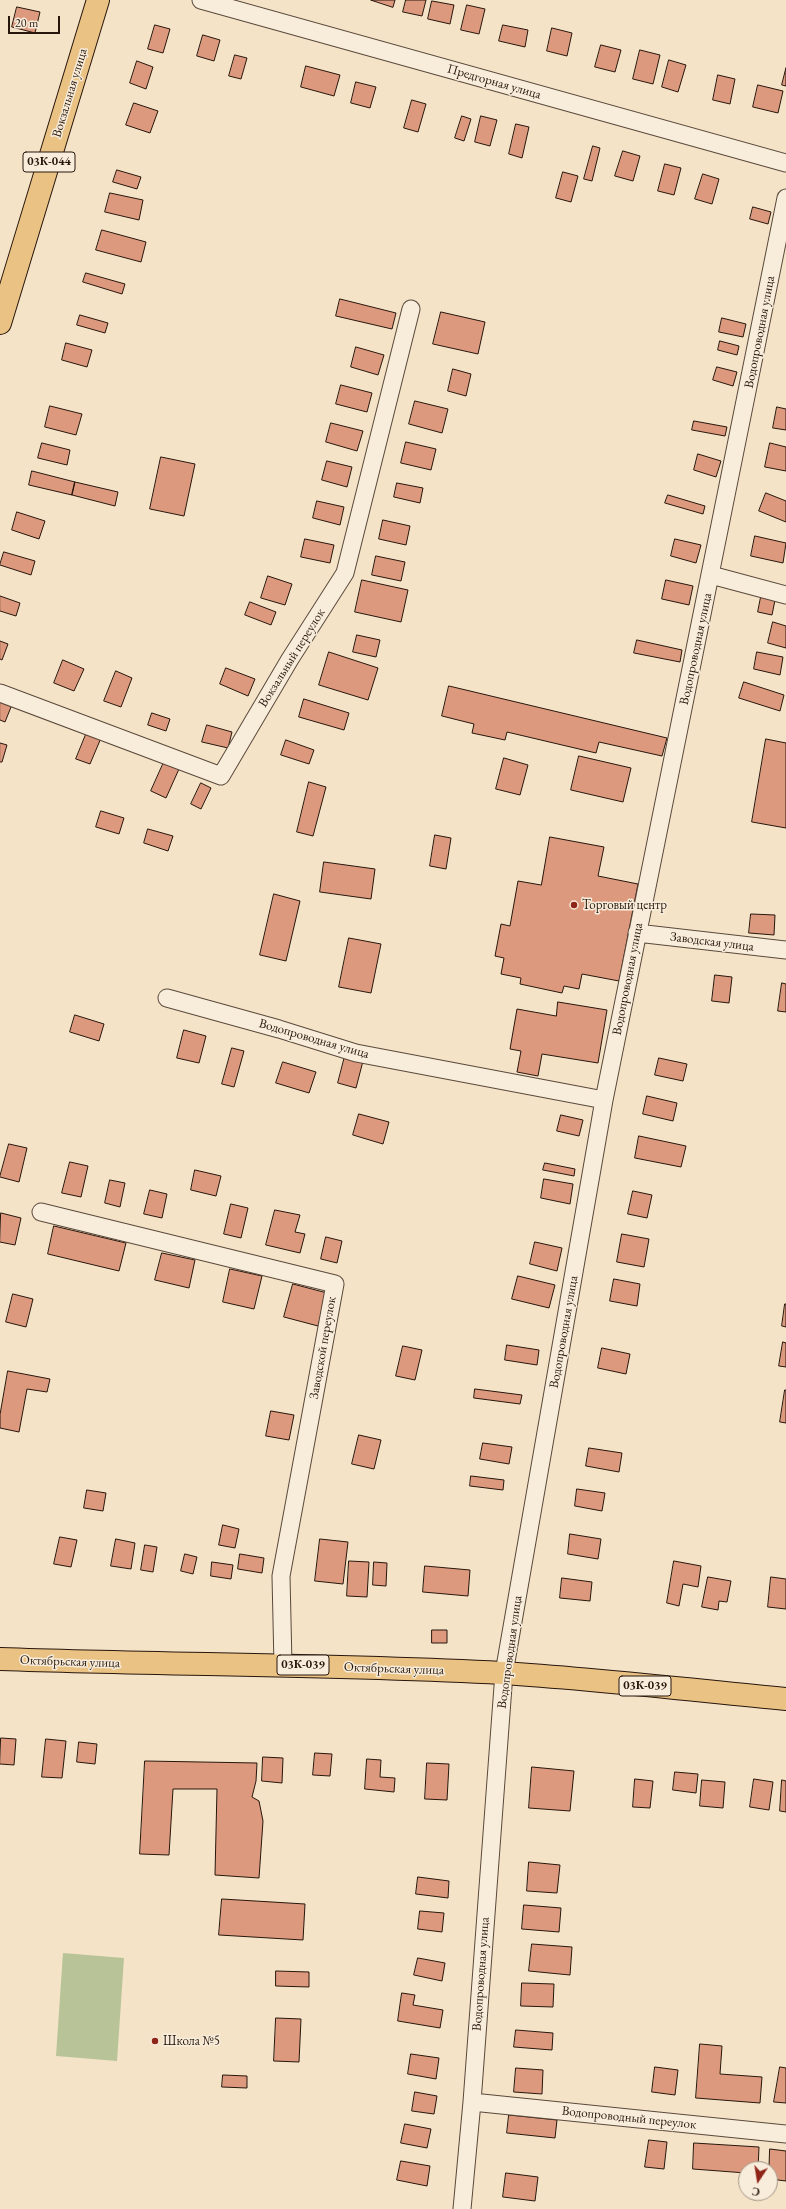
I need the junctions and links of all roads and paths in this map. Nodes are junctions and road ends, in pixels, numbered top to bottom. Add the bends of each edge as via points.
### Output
1 (98, 0) edge
2 (201, 0) edge
3 (786, 163) edge
4 (786, 198) edge
5 (411, 309) dead end
6 (0, 323) edge
7 (711, 575) junction
8 (786, 595) edge
9 (0, 693) edge
10 (637, 933) junction
11 (786, 950) edge
12 (167, 998) dead end
13 (604, 1100) junction
14 (41, 1212) dead end
15 (0, 1659) edge
16 (283, 1665) junction
17 (504, 1674) junction
18 (786, 1699) edge
19 (472, 2102) junction
20 (786, 2134) edge
21 (462, 2209) edge

1 - 6 main road, Вокзальная улица / 03К-044
2 - 3 street, Предгорная улица
4 - 7 street, Водопроводная улица
5 - 9 street, Вокзальный переулок via 346,573 290,659 221,776
7 - 8 street
7 - 10 street, Водопроводная улица
10 - 11 street, Заводская улица
10 - 13 street, Водопроводная улица
12 - 13 street, Водопроводная улица via 356,1053
13 - 17 street, Водопроводная улица
14 - 16 street, Заводской переулок via 335,1284 281,1576
15 - 16 main road, Октябрьская улица / 03К-039
16 - 17 main road, Октябрьская улица / 03К-039
17 - 18 main road, Октябрьская улица / 03К-039
17 - 19 street, Водопроводная улица
19 - 20 street, Водопроводный переулок
19 - 21 street, Водопроводная улица

